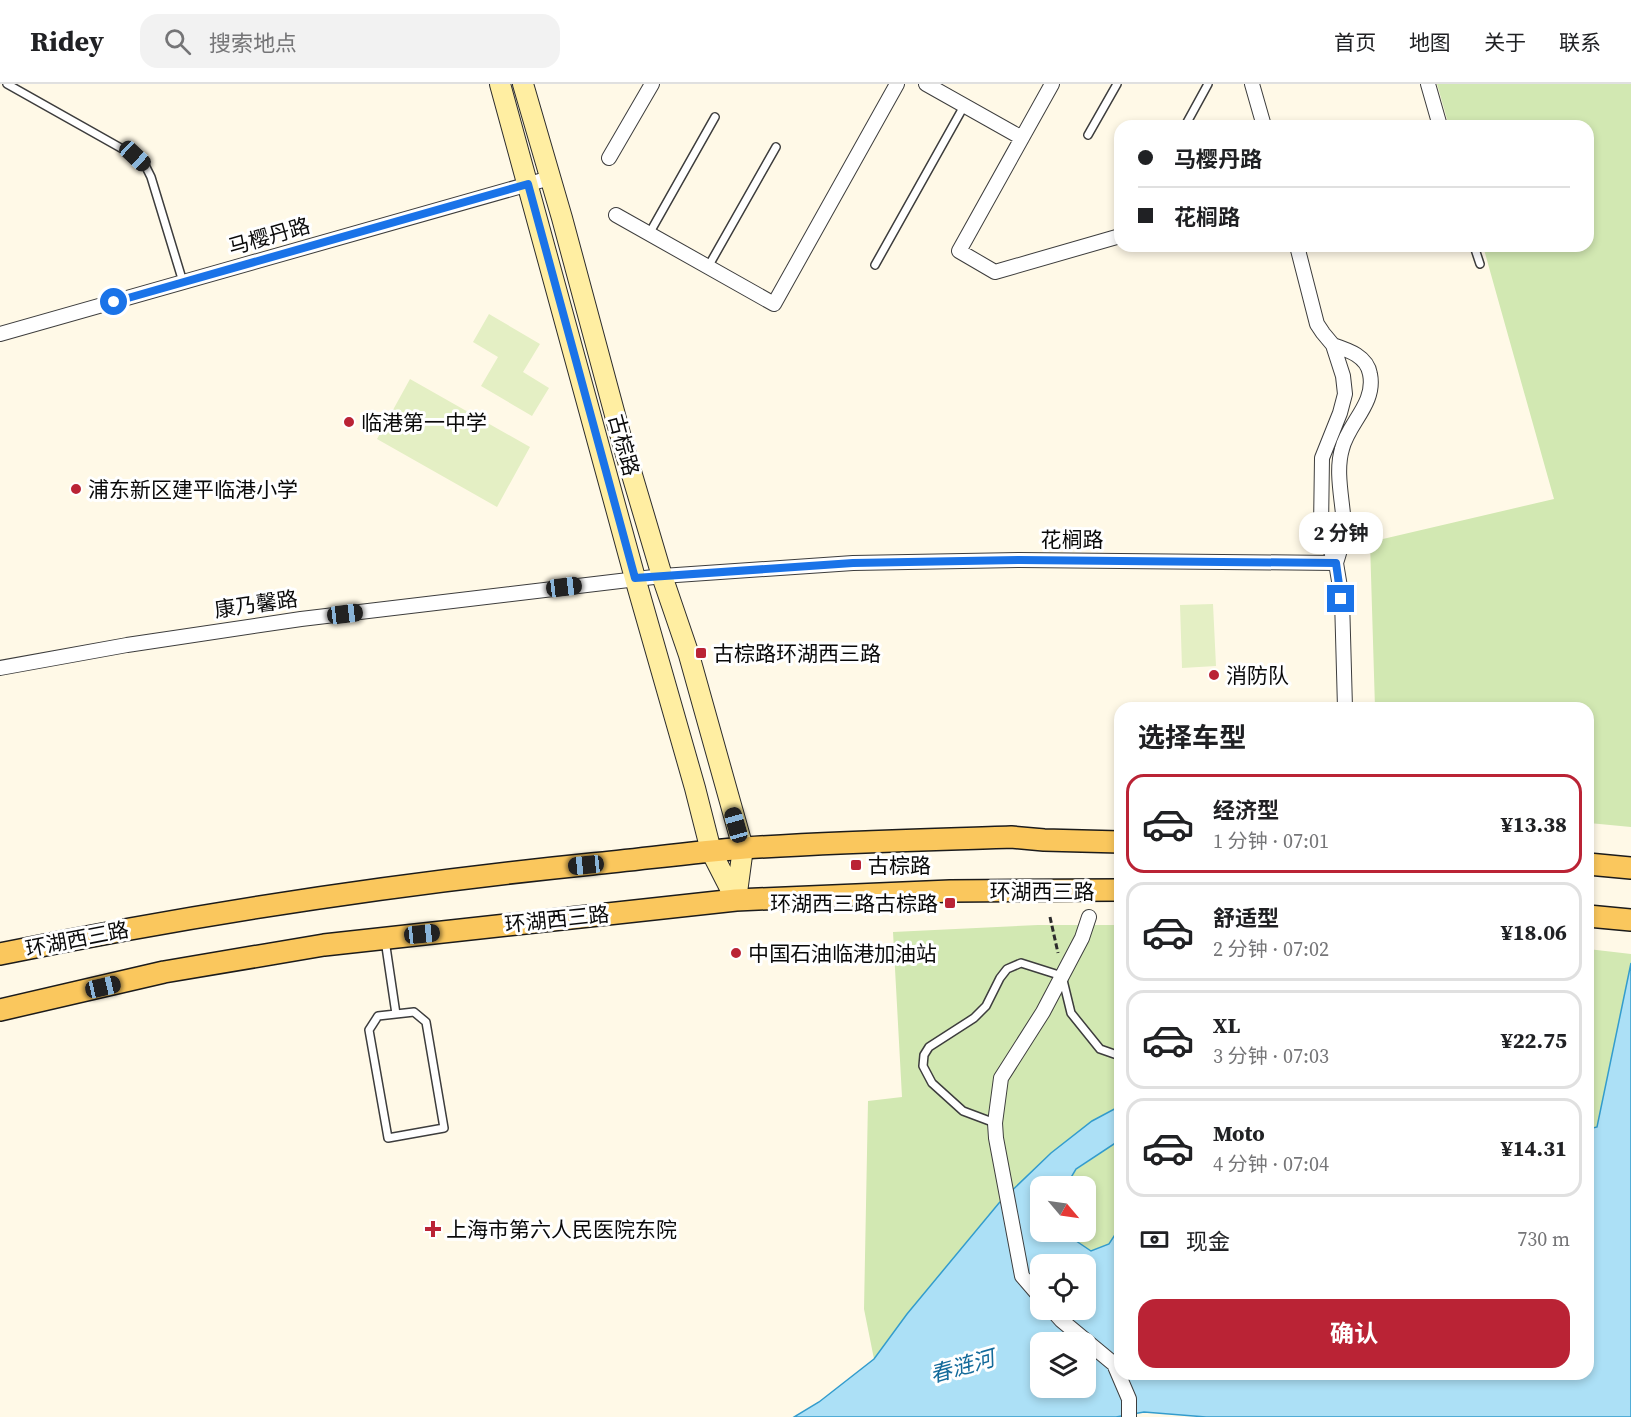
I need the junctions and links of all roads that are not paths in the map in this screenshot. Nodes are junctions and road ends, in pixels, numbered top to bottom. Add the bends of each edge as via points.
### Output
1 (7, 84) edge
2 (500, 84) edge
3 (523, 84) edge
4 (652, 84) edge
5 (897, 84) edge
6 (926, 84) edge
7 (1052, 84) edge
8 (1117, 84) edge
9 (1208, 84) edge
10 (1252, 84) edge
11 (1428, 84) edge
12 (964, 106) junction
13 (715, 117) dead end
14 (1188, 120) edge
15 (1262, 120) edge
16 (1438, 120) edge
17 (1088, 135) dead end
18 (1022, 138) junction
19 (776, 147) dead end
20 (609, 158) dead end
21 (550, 178) junction
22 (528, 184) junction
23 (616, 215) dead end
24 (649, 234) junction
25 (1114, 238) edge
26 (1299, 252) edge
27 (1476, 252) edge
28 (1480, 264) dead end
29 (875, 265) dead end
30 (708, 267) junction
31 (183, 282) junction
32 (0, 334) edge
33 (1333, 345) junction
34 (1336, 563) junction
35 (662, 576) junction
36 (635, 578) junction
37 (0, 668) edge
38 (1345, 702) edge
39 (1114, 842) edge
40 (743, 848) junction
41 (711, 851) junction
42 (1594, 865) edge
43 (1631, 868) edge
44 (1114, 890) edge
45 (736, 900) junction
46 (1089, 917) dead end
47 (1594, 917) edge
48 (1630, 920) edge
49 (385, 938) junction
50 (0, 954) edge
51 (1062, 976) junction
52 (0, 1010) edge
53 (396, 1014) junction
54 (1114, 1054) edge
55 (996, 1131) junction
56 (1030, 1285) edge
57 (1061, 1320) edge
58 (1114, 1365) edge
59 (1121, 1380) edge
60 (1129, 1417) edge

1 - 31 lane via 145,165
2 - 22 street, 古棕路
3 - 21 street, 古棕路
4 - 20 street
5 - 30 street via 774,304
6 - 12 street
7 - 18 street
8 - 17 lane
9 - 14 lane
10 - 15 street
11 - 16 street
12 - 18 street
12 - 29 lane
13 - 24 lane
18 - 25 street via 959,251 995,272
19 - 30 lane
21 - 22 street, 马樱丹路
21 - 35 street, 古棕路
22 - 31 street, 马樱丹路
22 - 36 street, 古棕路
23 - 24 street
24 - 30 street
26 - 33 street via 1317,324
27 - 28 lane
31 - 32 street, 马樱丹路
33 - 34 street via 1345,394 1322,458 1321,528
33 - 34 street via 1362,359 1370,372 1371,389 1340,454 1344,531
34 - 35 street, 花榈路 via 853,563
34 - 38 street
35 - 36 street, 康乃馨路
35 - 40 street, 古棕路 via 689,655
36 - 37 street, 康乃馨路 via 301,619
36 - 41 street, 古棕路
39 - 40 main road, 环湖西三路 via 1011,837
40 - 41 main road, 环湖西三路
40 - 45 street, 古棕路
41 - 45 street, 古棕路
41 - 50 main road, 环湖西三路 via 493,874 261,906
42 - 43 main road
44 - 45 main road, 环湖西三路 via 950,891
45 - 49 main road, 环湖西三路
46 - 51 street
47 - 48 main road
49 - 52 main road, 环湖西三路 via 164,972
49 - 53 lane
51 - 54 lane via 1071,1013 1100,1049
51 - 55 street via 1002,1078
51 - 55 lane via 1021,963 1007,969 986,1006 928,1047 924,1055 923,1066 932,1083 963,1111
53 - 53 lane via 378,1016 369,1030 388,1138 444,1128 426,1022 414,1012
55 - 56 street via 1022,1276
57 - 58 street
59 - 60 street via 1129,1399

